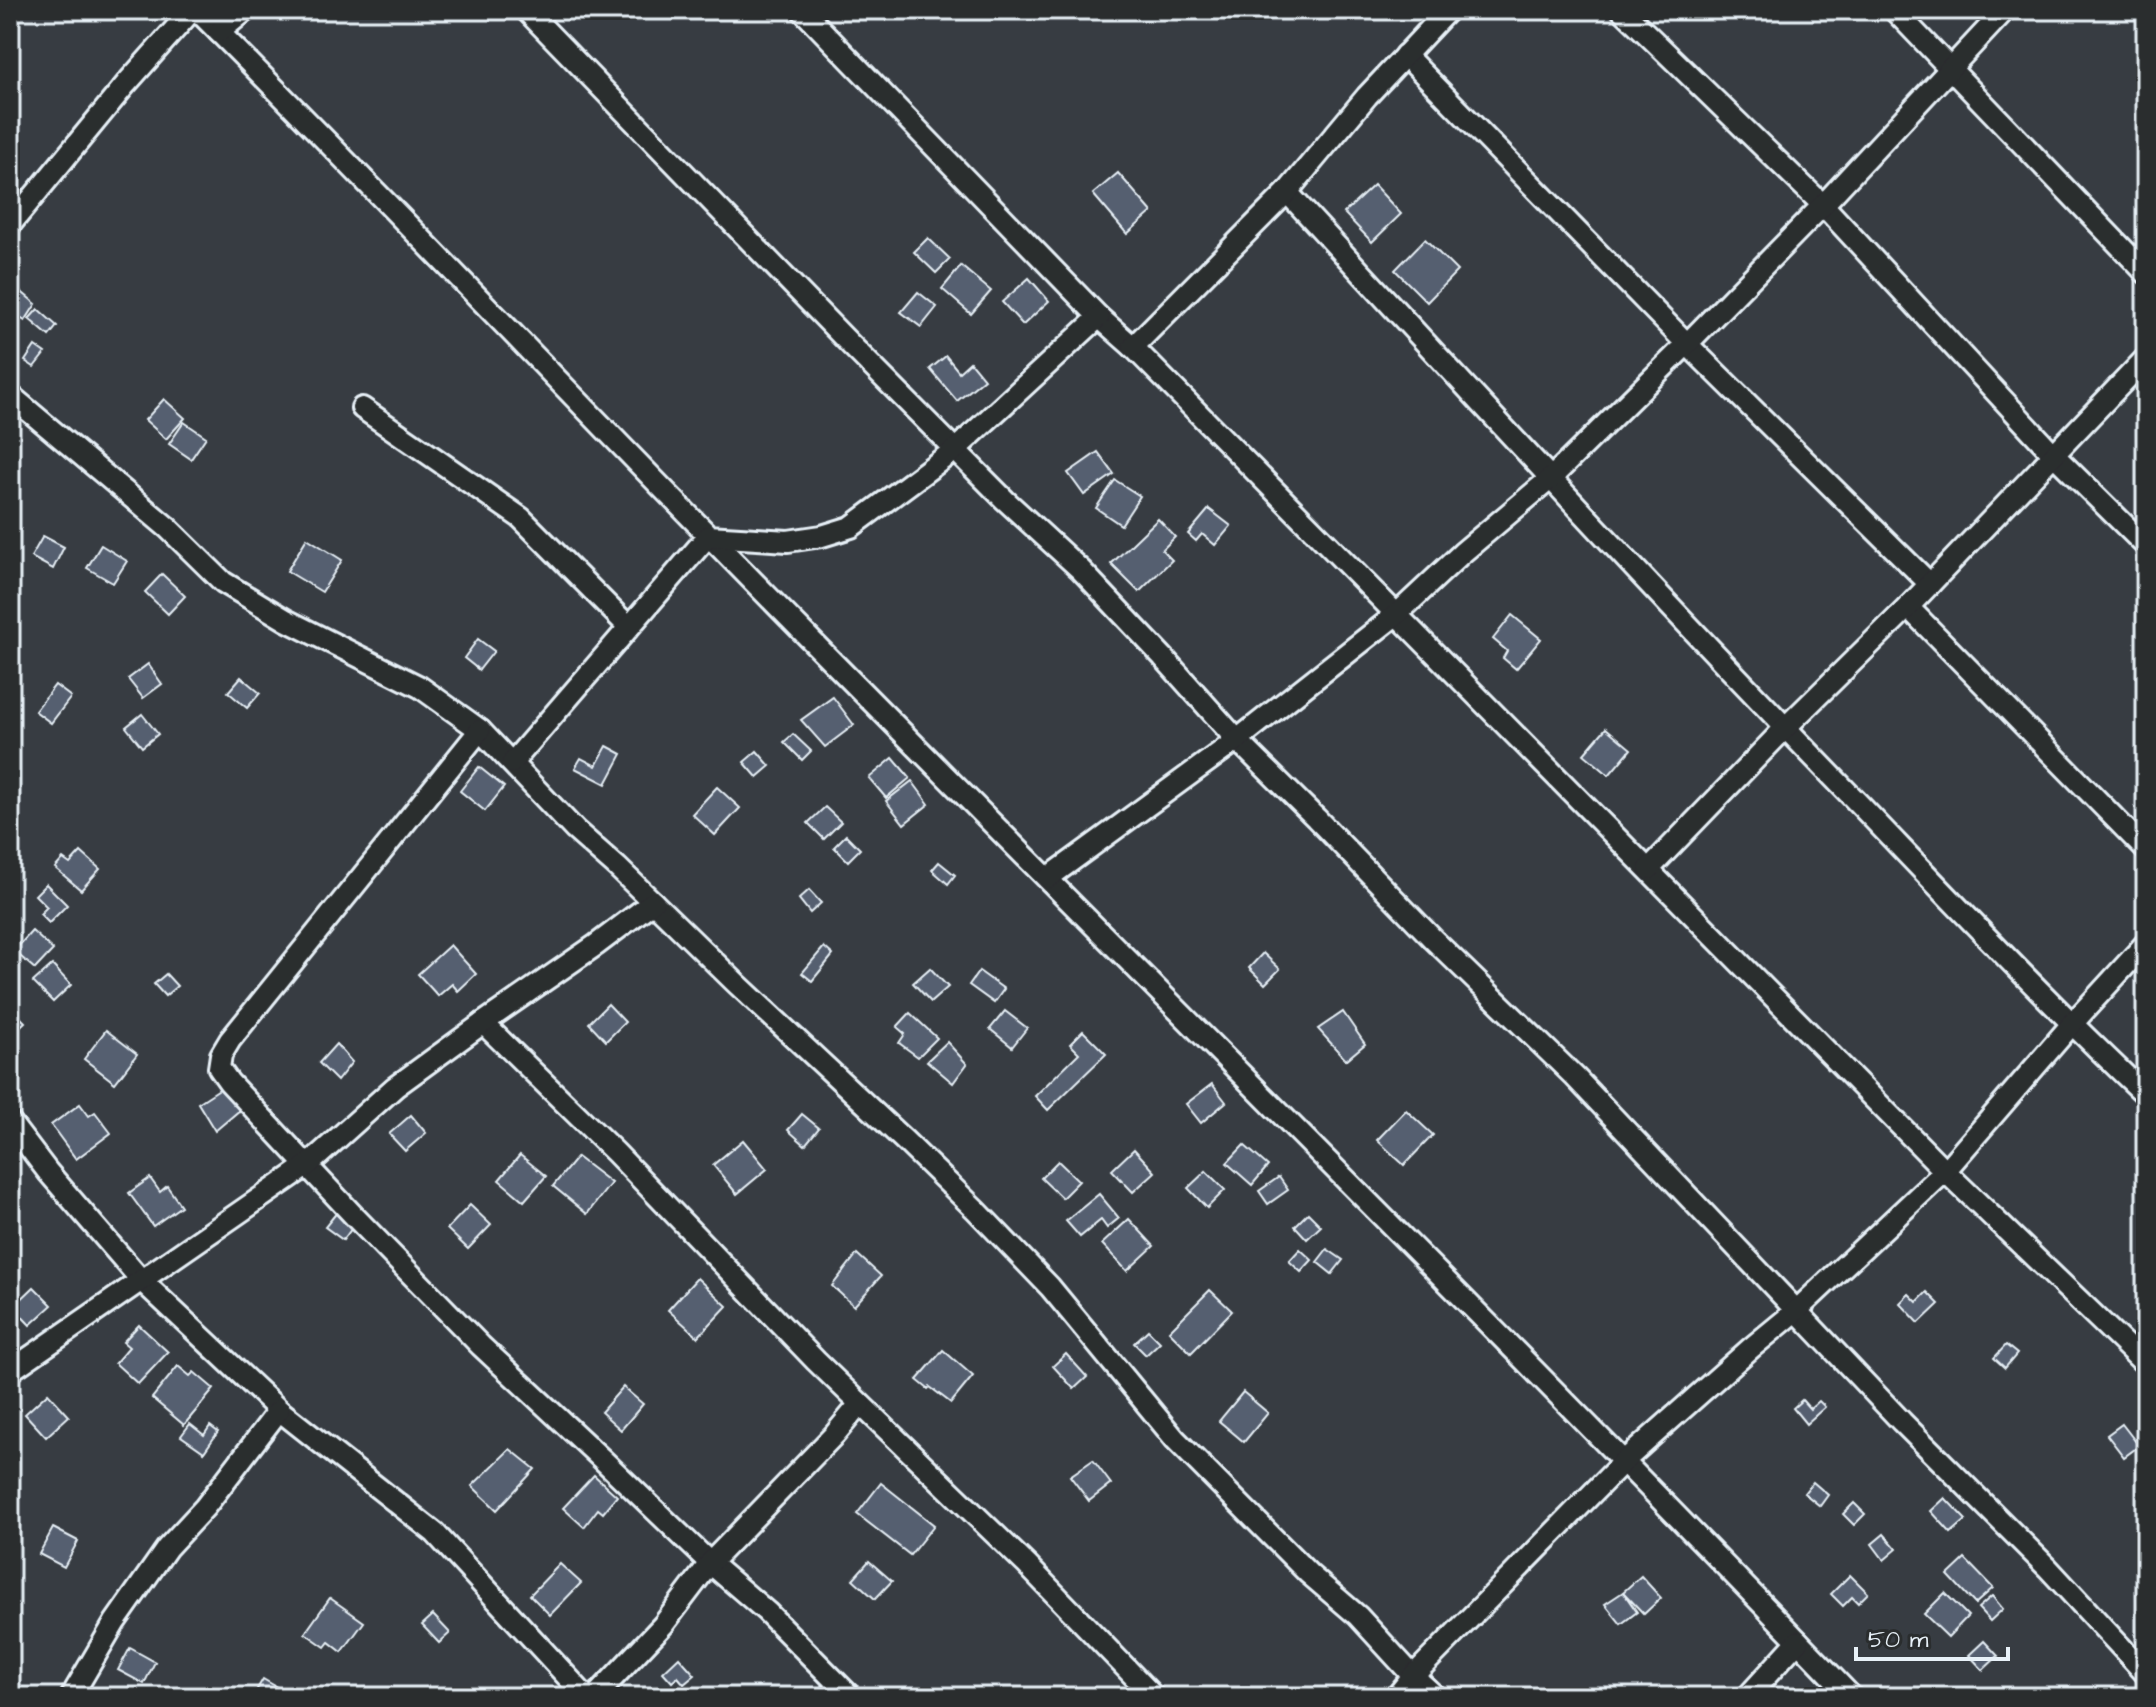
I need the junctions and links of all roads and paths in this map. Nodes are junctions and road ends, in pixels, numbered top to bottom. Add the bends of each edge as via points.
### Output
1 (194, 10) edge
2 (246, 10) edge
3 (526, 10) edge
4 (802, 10) edge
5 (1448, 10) edge
6 (1622, 10) edge
7 (1894, 10) edge
8 (2005, 10) edge
9 (219, 32) junction
10 (1405, 55) junction
11 (1950, 69) junction
12 (1287, 192) junction
13 (1823, 205) junction
14 (10, 225) edge
15 (2146, 273) edge
16 (1099, 317) junction
17 (1687, 344) junction
18 (1133, 347) junction
19 (2146, 358) edge
20 (10, 395) edge
21 (362, 408) dead end
22 (956, 449) junction
23 (2054, 455) junction
24 (1550, 479) junction
25 (708, 536) junction
26 (2146, 546) edge
27 (1930, 584) junction
28 (1908, 607) junction
29 (1397, 614) junction
30 (629, 627) junction
31 (1785, 728) junction
32 (480, 730) junction
33 (1237, 740) junction
34 (512, 763) junction
35 (2146, 850) edge
36 (1649, 869) junction
37 (1048, 878) junction
38 (653, 902) junction
39 (2146, 943) edge
40 (483, 1023) junction
41 (2071, 1025) junction
42 (2146, 1095) edge
43 (10, 1122) edge
44 (308, 1165) junction
45 (1945, 1171) junction
46 (142, 1281) junction
47 (1796, 1311) junction
48 (2146, 1365) edge
49 (10, 1371) edge
50 (860, 1404) junction
51 (279, 1410) junction
52 (1624, 1461) junction
53 (710, 1563) junction
54 (1798, 1641) junction
55 (2146, 1674) edge
56 (1413, 1676) junction
57 (71, 1697) edge
58 (586, 1697) edge
59 (595, 1697) edge
60 (851, 1697) edge
61 (1154, 1697) edge
62 (1396, 1697) edge
63 (1436, 1697) edge
64 (1747, 1697) edge
65 (1852, 1697) edge

1 - 9 street
1 - 14 street
2 - 9 street
3 - 22 street
4 - 16 street
5 - 10 street
6 - 13 street
7 - 11 street
8 - 11 street
9 - 25 street
10 - 12 street
10 - 17 street
11 - 13 street
11 - 15 street
12 - 18 street
12 - 24 street
13 - 17 street
13 - 23 street
16 - 18 street
16 - 22 street
17 - 24 street
17 - 27 street
18 - 29 street
19 - 23 street
20 - 32 street via 168,528 223,582 420,687
21 - 30 street via 521,518
22 - 25 street via 851,527 788,541
22 - 33 street via 1081,570
23 - 26 street
23 - 27 street
24 - 29 street
24 - 31 street
25 - 30 street
25 - 37 street
27 - 28 street
28 - 31 street
28 - 35 street
29 - 33 street
29 - 36 street
30 - 34 street
31 - 36 street
31 - 41 street
32 - 34 street
32 - 44 street via 221,1055 219,1068 229,1082
33 - 37 street
33 - 47 street via 1575,1077
34 - 38 street
36 - 45 street
37 - 52 street
38 - 40 street
38 - 56 street via 976,1210 1050,1287 1175,1439
39 - 41 street
40 - 44 street via 395,1087
40 - 50 street
41 - 42 street
41 - 45 street
43 - 46 street
44 - 46 street
44 - 53 street via 470,1336
45 - 47 street
45 - 48 street
46 - 49 street
46 - 51 street
47 - 52 street
47 - 55 street
50 - 53 street
50 - 61 street
51 - 57 street via 167,1548
51 - 58 street via 435,1533
52 - 54 street
52 - 56 street
53 - 59 street via 663,1625
53 - 60 street
54 - 64 street
54 - 65 street
56 - 62 street
56 - 63 street

